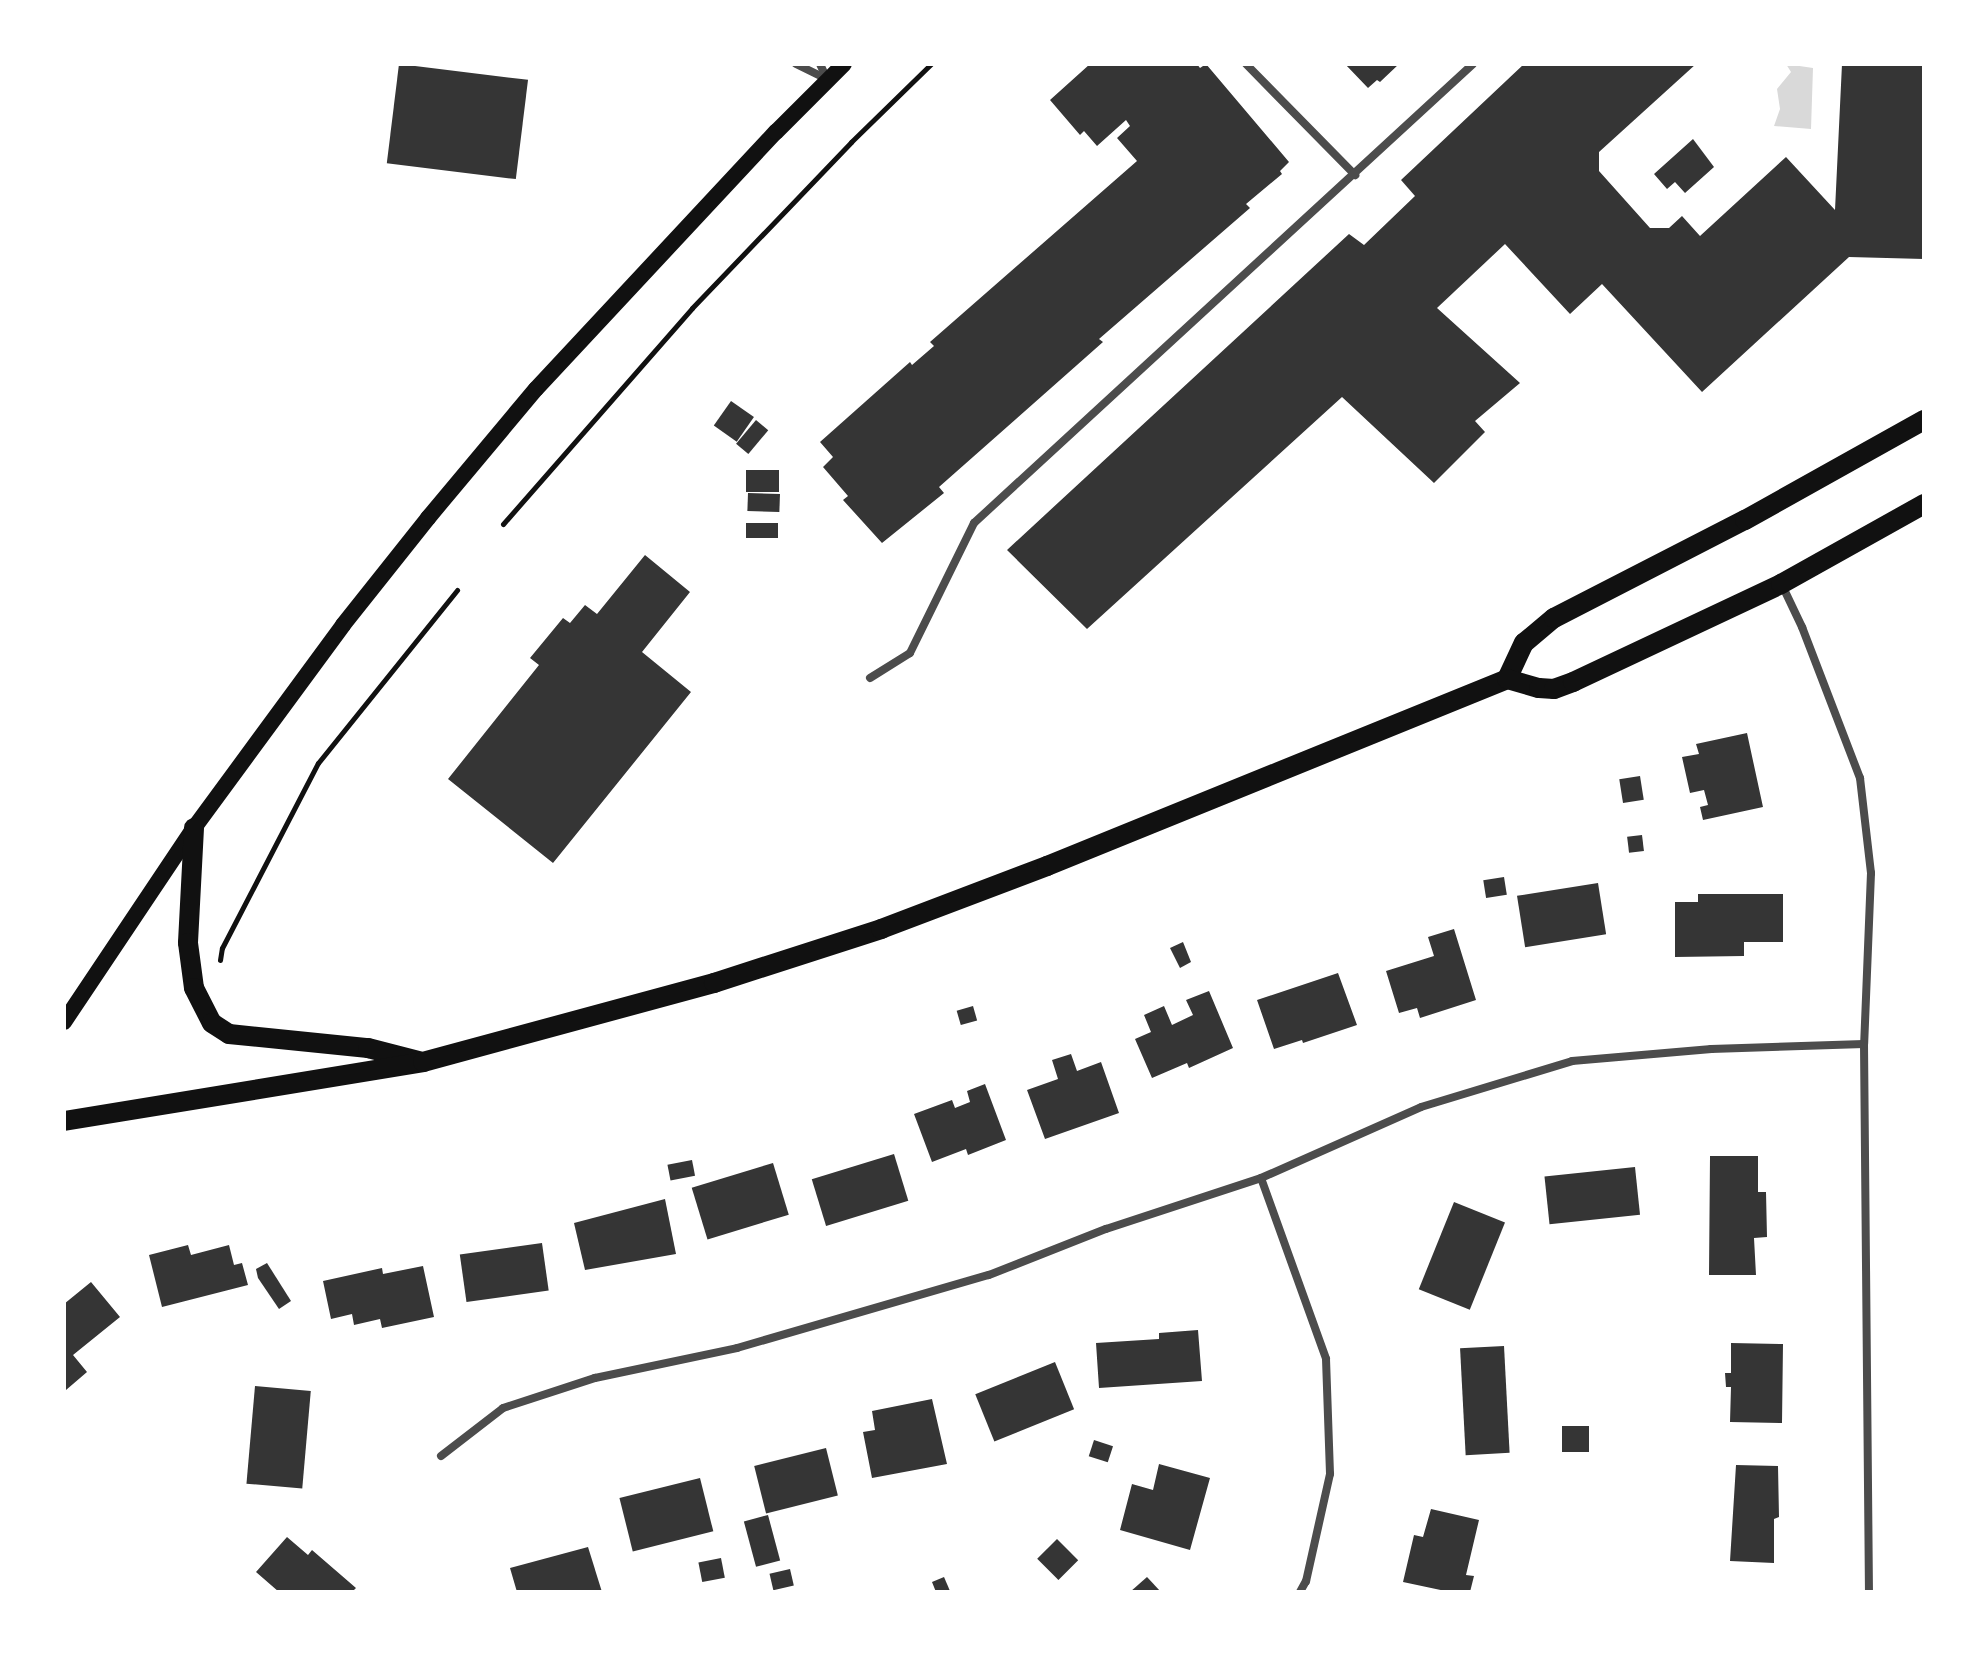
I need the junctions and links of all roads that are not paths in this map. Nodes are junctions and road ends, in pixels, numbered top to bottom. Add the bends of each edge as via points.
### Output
1 (796, 64) edge
2 (820, 64) edge
3 (844, 64) edge
4 (1246, 64) edge
5 (1473, 64) edge
6 (828, 79) junction
7 (1355, 175) junction
8 (1924, 420) edge
9 (1924, 504) edge
10 (1781, 584) junction
11 (870, 678) dead end
12 (1507, 679) junction
13 (194, 828) junction
14 (64, 1022) edge
15 (1864, 1044) junction
16 (423, 1062) junction
17 (64, 1121) edge
18 (1261, 1178) junction
19 (441, 1456) dead end
20 (1300, 1592) edge
21 (1869, 1592) edge

1 - 6 street
2 - 6 street
3 - 6 main road
4 - 7 street
5 - 7 street
6 - 13 main road via 536,389 343,625
7 - 11 street via 974,523 910,653
8 - 12 main road via 1554,618 1524,643
9 - 10 main road
10 - 12 main road via 1554,689
10 - 15 street via 1860,778 1871,873
12 - 16 main road via 881,929 617,1011
13 - 14 main road
13 - 16 main road via 188,943 194,988 212,1023 229,1034 368,1048
15 - 18 street via 1572,1061 1421,1107
15 - 21 street
16 - 17 main road
18 - 19 street via 1106,1229 989,1275 737,1348 595,1378 503,1408
18 - 20 street via 1326,1359 1330,1474

